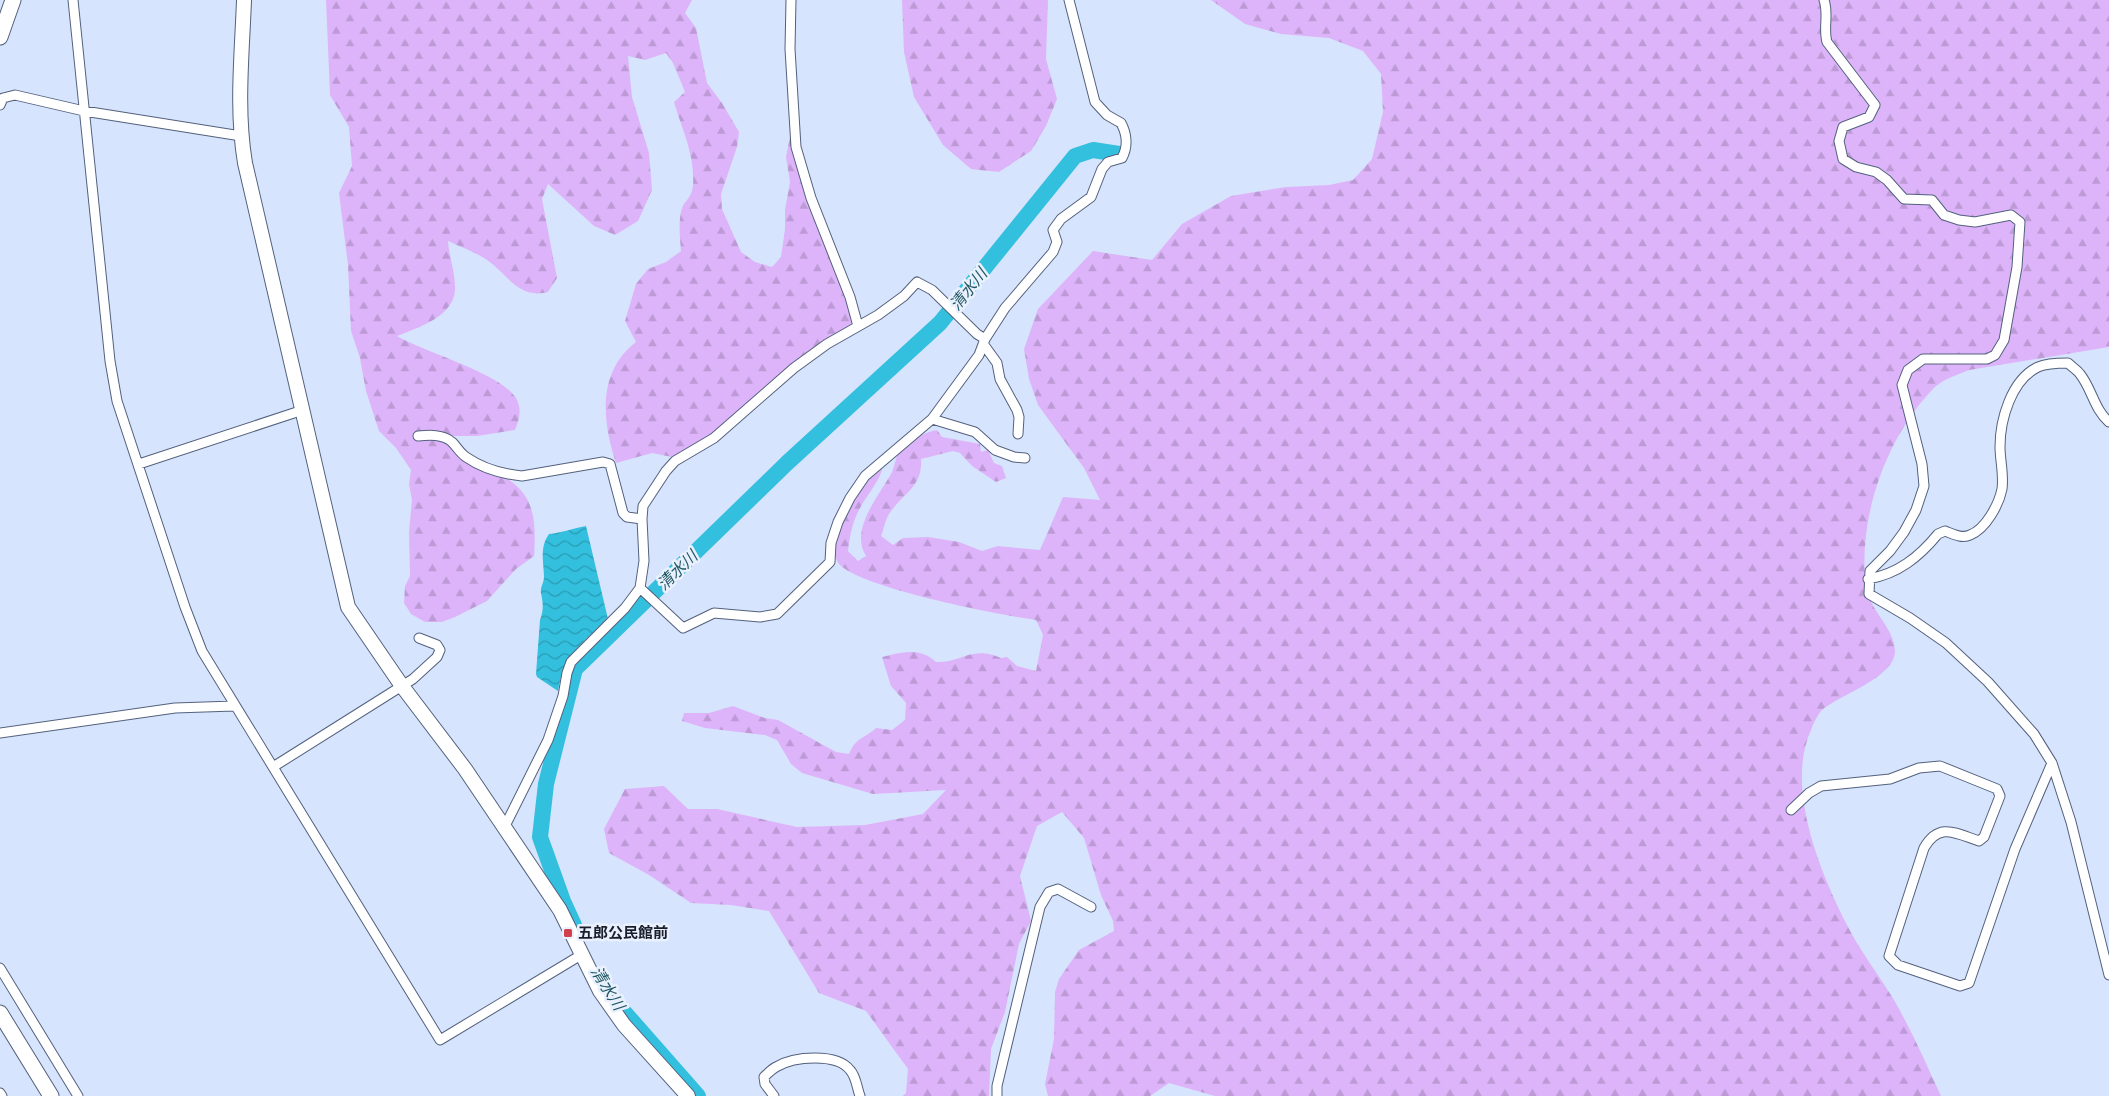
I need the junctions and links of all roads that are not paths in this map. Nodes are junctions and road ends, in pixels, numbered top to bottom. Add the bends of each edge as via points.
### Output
1 (13, 0) edge
2 (73, 0) edge
3 (244, 0) edge
4 (791, 0) edge
5 (1069, 0) edge
6 (1824, 0) edge
7 (0, 37) edge
8 (0, 105) edge
9 (84, 111) junction
10 (241, 136) junction
11 (858, 326) junction
12 (984, 342) junction
13 (303, 410) junction
14 (932, 419) junction
15 (2109, 422) edge
16 (1018, 434) dead end
17 (418, 436) dead end
18 (1025, 458) dead end
19 (139, 464) junction
20 (642, 519) junction
21 (1868, 579) junction
22 (640, 588) junction
23 (419, 638) dead end
24 (402, 686) junction
25 (234, 706) junction
26 (0, 733) edge
27 (2052, 763) junction
28 (273, 767) junction
29 (1792, 810) dead end
30 (504, 828) junction
31 (1091, 907) dead end
32 (581, 955) junction
33 (0, 968) edge
34 (2109, 975) edge
35 (0, 1013) edge
36 (51, 1096) edge
37 (78, 1096) edge
38 (688, 1096) edge
39 (774, 1096) edge
40 (860, 1096) edge
41 (997, 1096) edge

1 - 7 main road
2 - 9 street
3 - 10 street via 239,100
4 - 11 street via 790,49 796,147 811,198
5 - 12 street via 1095,102 1121,123 1126,152 1122,158 1108,162 1102,168 1091,198 1062,218 1053,230 1057,242 1053,252 1005,308
6 - 21 street via 1828,10 1827,42 1876,105 1869,116 1843,127 1839,140 1844,159 1856,167 1876,172 1904,199 1932,200 1944,216 1975,222 2011,215 2020,222 2017,267 2004,340 1995,355 1986,359 1923,359 1908,370 1902,385 1922,464 1924,486 1904,532 1890,552 1870,571
8 - 9 street via 2,98 15,95
9 - 10 street
9 - 19 street via 110,361 117,401
10 - 13 street via 246,170
11 - 12 street via 904,296 917,282 932,290
11 - 20 street via 794,368 714,438 675,461 643,506
12 - 14 street via 979,355
12 - 16 street via 997,363 1000,379 1017,410
13 - 19 street
13 - 24 street via 348,607
14 - 18 street via 975,432 995,450
14 - 22 street via 865,476 838,522 831,543 830,562 777,614 714,613 683,628
15 - 21 street via 2092,400 2081,375 2068,363 2038,367 2026,375 2010,400 2000,445 2002,488 1996,508 1980,529 1970,535 1960,536 1945,531 1938,534 1906,565 1885,577
17 - 20 street via 431,434 447,439 466,457 510,475 522,476 603,462 610,464 623,513 627,517
19 - 25 street via 194,631
20 - 22 street via 644,561
21 - 27 street via 1869,594 1875,600 1910,618 1946,643 1988,682 2034,734
22 - 30 street via 625,608 571,662 548,740
23 - 24 street via 440,650 427,667
24 - 28 street
24 - 30 street via 465,769
25 - 26 street via 175,708
25 - 28 street
27 - 29 street via 2012,858 1969,984 1960,986 1898,965 1889,956 1929,839 1934,833 1943,831 1978,842 1984,837 2000,796 1998,789 1940,766 1920,768 1890,779 1821,786
27 - 34 street via 2071,822
28 - 32 street via 440,1040
30 - 32 street via 560,910
31 - 41 street via 1058,889 1048,892 1040,906
32 - 38 street via 600,991 624,1025
33 - 37 street
35 - 36 main road
39 - 40 street via 764,1077 777,1066 821,1058 838,1060 850,1070

